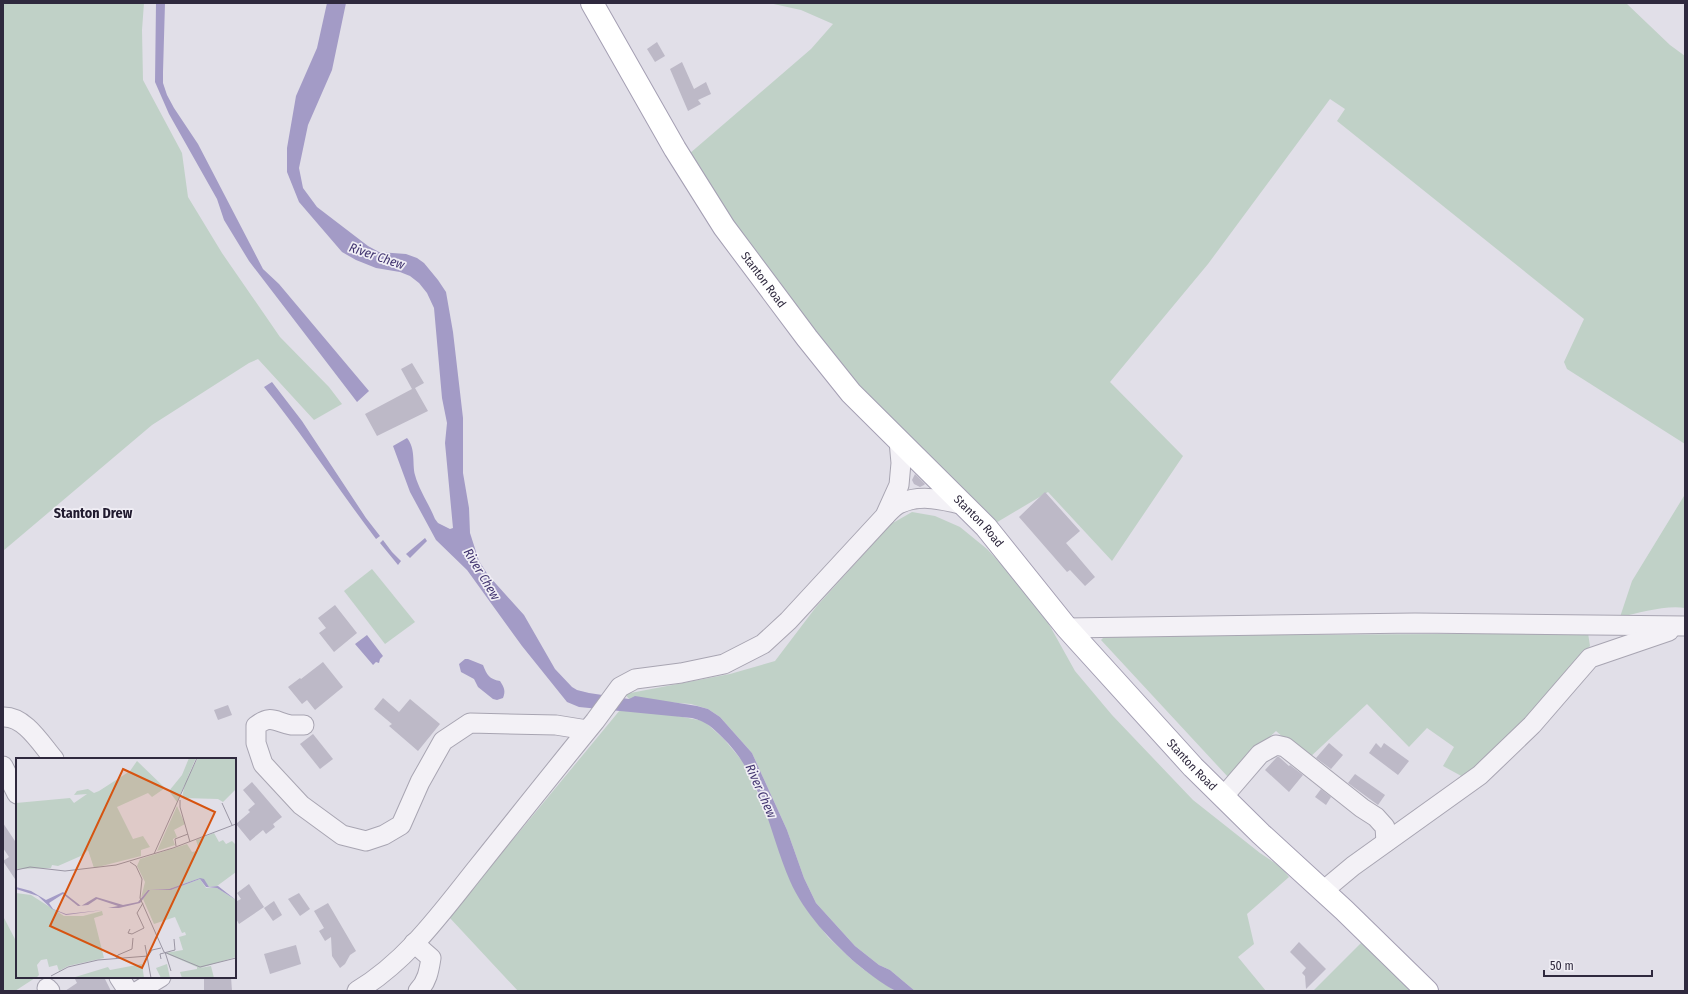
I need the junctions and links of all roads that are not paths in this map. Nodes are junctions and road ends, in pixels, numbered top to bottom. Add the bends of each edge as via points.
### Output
1 (592, 3) edge
2 (899, 441) junction
3 (964, 505) junction
4 (885, 516) junction
5 (1683, 626) edge
6 (1067, 628) junction
7 (3, 717) edge
8 (304, 725) dead end
9 (591, 726) junction
10 (53, 758) edge
11 (3, 766) edge
12 (16, 792) edge
13 (1223, 797) junction
14 (1386, 842) junction
15 (1323, 891) junction
16 (414, 943) junction
17 (120, 978) edge
18 (159, 978) edge
19 (128, 991) edge
20 (138, 991) edge
21 (357, 991) edge
22 (418, 991) edge
23 (1427, 991) edge

1 - 2 main road, Stanton Road via 675,149 724,227 851,393
2 - 3 main road, Stanton Road
2 - 4 street via 899,485
3 - 4 street via 939,499 916,499 900,503
3 - 6 main road, Stanton Road via 986,527
4 - 9 street via 788,621 763,644 724,664 635,679 620,687
5 - 6 street via 1416,623
5 - 14 street via 1590,658 1532,725 1480,775
6 - 13 main road, Stanton Road
7 - 10 street via 14,719 26,727
8 - 9 street via 291,725 273,718 256,726 256,743 263,764 301,805 342,835 366,841 384,835 401,824 420,782 443,741 470,723
9 - 16 street via 434,922
11 - 12 street
13 - 14 street via 1260,754 1276,745 1286,747 1376,817 1385,827
13 - 15 main road, Stanton Road
14 - 15 street
15 - 23 main road, Stanton Road
16 - 21 street via 398,961
16 - 22 street via 431,958 423,986
17 - 19 street
18 - 20 street

